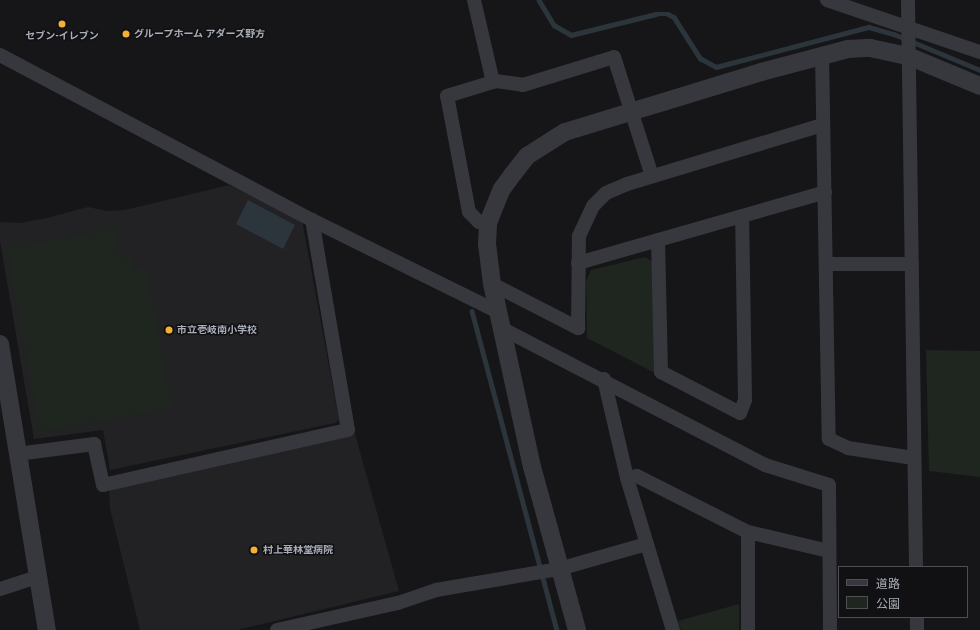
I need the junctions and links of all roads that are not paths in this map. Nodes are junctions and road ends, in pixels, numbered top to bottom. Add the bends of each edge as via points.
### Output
1 (474, 0) edge
2 (828, 0) edge
3 (908, 0) edge
4 (853, 5) edge
5 (909, 29) junction
6 (980, 52) edge
7 (822, 54) junction
8 (0, 55) edge
9 (908, 56) junction
10 (494, 82) junction
11 (980, 86) edge
12 (633, 112) junction
13 (823, 125) junction
14 (652, 176) junction
15 (825, 192) junction
16 (742, 216) junction
17 (312, 220) junction
18 (488, 223) junction
19 (658, 240) junction
20 (578, 263) junction
21 (827, 264) junction
22 (912, 264) junction
23 (492, 284) junction
24 (498, 319) junction
25 (0, 344) edge
26 (604, 379) junction
27 (17, 454) junction
28 (913, 458) junction
29 (627, 478) junction
30 (748, 532) junction
31 (646, 544) junction
32 (829, 551) junction
33 (916, 566) edge
34 (548, 571) junction
35 (38, 577) junction
36 (0, 589) edge
37 (917, 618) edge
38 (47, 630) edge
39 (277, 630) edge
40 (577, 630) edge
41 (673, 630) edge
42 (748, 630) edge
43 (830, 630) edge
44 (917, 630) edge

1 - 10 street
2 - 4 street
3 - 5 street
4 - 5 street
5 - 6 street
5 - 9 street
7 - 9 street via 870,48
7 - 12 street
7 - 13 street
8 - 17 street
9 - 11 street
9 - 22 street
10 - 12 street via 523,85 614,57
10 - 18 street via 447,96 468,212 479,222
12 - 14 street
12 - 18 street via 565,132 527,156 502,189
13 - 14 street
13 - 15 street
14 - 20 street via 606,193 593,206 579,236
15 - 16 street
15 - 21 street
16 - 19 street
16 - 19 street via 745,400 740,413 661,372
17 - 24 street
17 - 27 street via 348,430 102,485 94,444
18 - 23 street via 486,244
19 - 20 street
20 - 23 street via 578,328
21 - 22 street
21 - 28 street via 829,439 848,448
22 - 28 street
23 - 24 street
24 - 26 street
24 - 34 street via 532,467
25 - 27 street
26 - 29 street
26 - 32 street via 766,465 829,485
27 - 35 street
28 - 33 street
29 - 30 street via 637,476
29 - 31 street
30 - 32 street
30 - 42 street
31 - 34 street
31 - 41 street
32 - 43 street
34 - 39 street via 436,590 398,604
34 - 40 street
35 - 36 street
35 - 38 street
37 - 44 street

